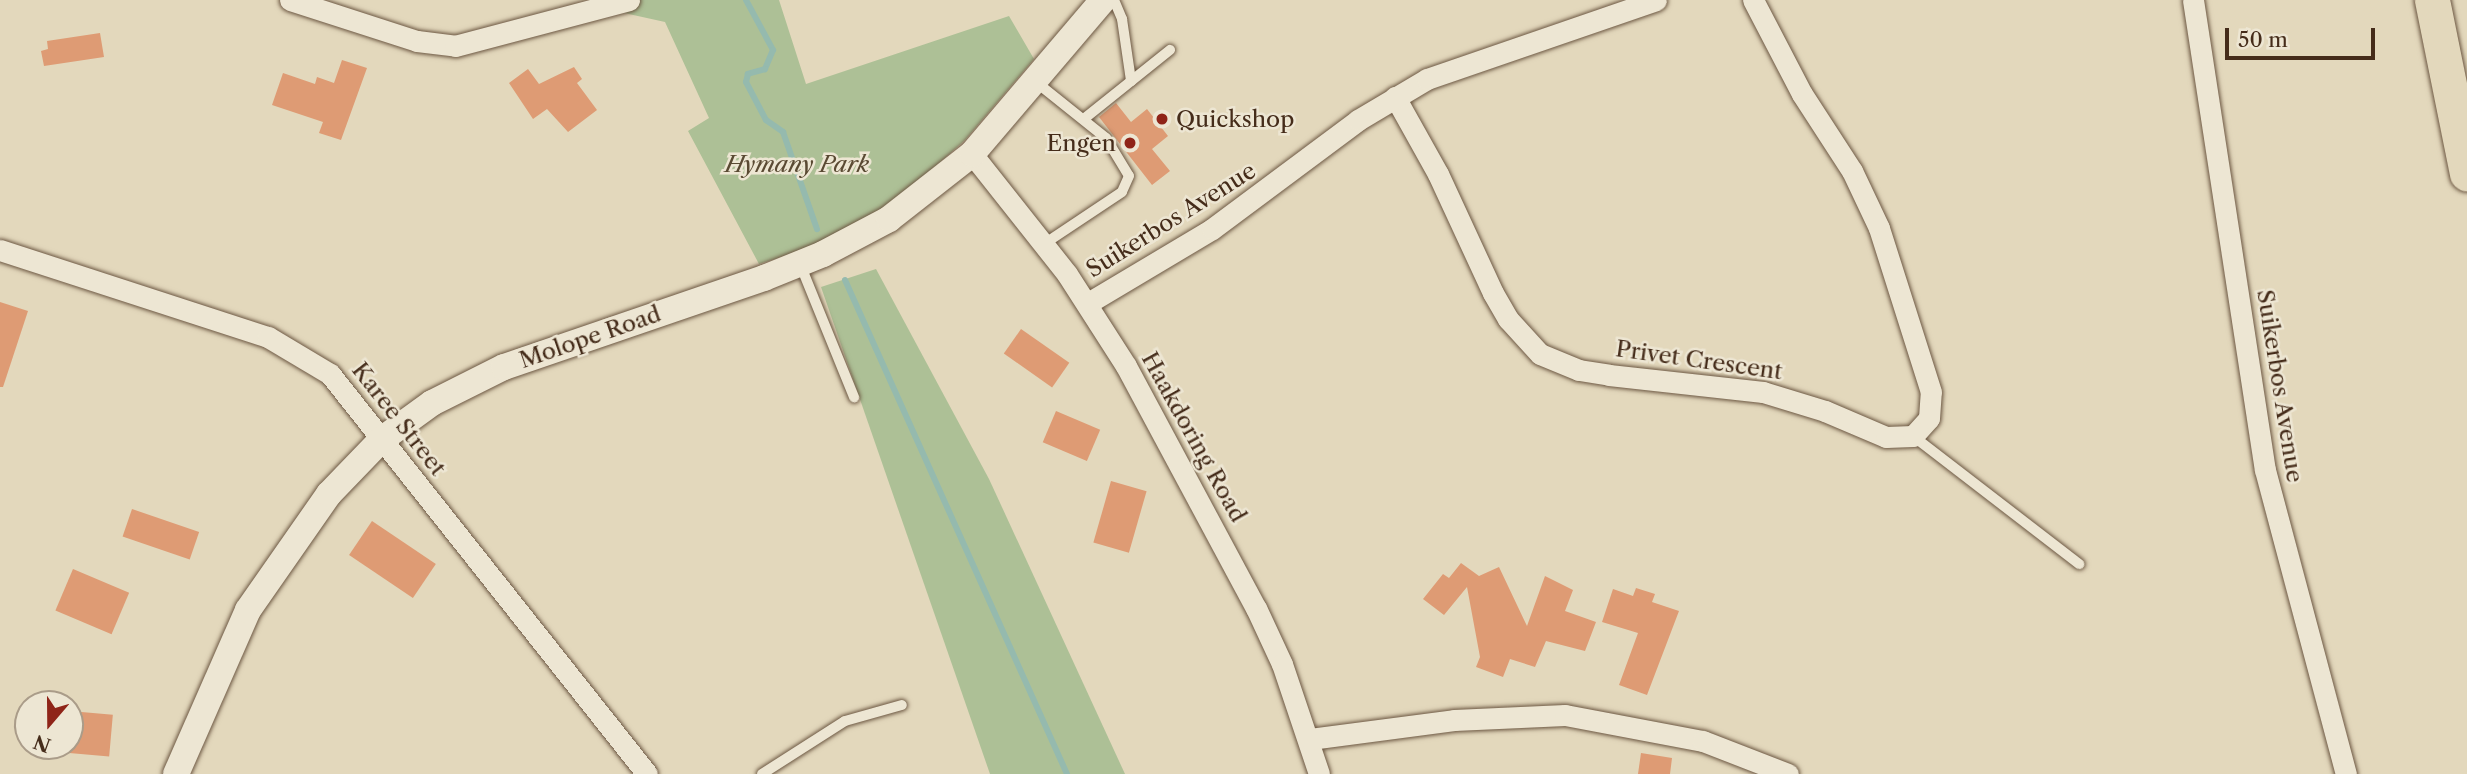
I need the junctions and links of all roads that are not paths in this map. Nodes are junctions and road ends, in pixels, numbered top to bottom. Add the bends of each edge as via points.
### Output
1 (290, 0) edge
2 (629, 0) edge
3 (1103, 0) edge
4 (1114, 0) edge
5 (1656, 0) edge
6 (1753, 0) edge
7 (2193, 0) edge
8 (2432, 0) edge
9 (1170, 50) dead end
10 (1033, 80) junction
11 (1131, 81) junction
12 (1395, 97) junction
13 (1085, 118) junction
14 (972, 154) junction
15 (2467, 174) edge
16 (1044, 244) junction
17 (0, 250) edge
18 (800, 264) junction
19 (1088, 303) junction
20 (854, 397) dead end
21 (1913, 436) junction
22 (381, 440) junction
23 (2079, 564) dead end
24 (902, 705) dead end
25 (1310, 739) junction
26 (176, 774) edge
27 (648, 774) edge
28 (762, 774) edge
29 (1319, 774) edge
30 (1788, 774) edge
31 (2346, 774) edge

1 - 2 street via 417,41 455,46
3 - 10 street, Molope Road
4 - 11 lane via 1122,19
5 - 12 street, Suikerbos Avenue via 1462,64
6 - 21 street via 1802,94 1852,171 1879,228 1931,392 1929,418
7 - 31 street, Suikerbos Avenue via 2224,176 2264,470
8 - 15 main road
9 - 11 lane
10 - 13 lane
10 - 14 street, Molope Road
11 - 13 lane
12 - 19 street, Suikerbos Avenue via 1212,229
12 - 21 street, Privet Crescent via 1438,174 1493,293 1508,319 1540,354 1599,373 1763,392 1825,411 1886,438
13 - 16 lane via 1127,166 1126,186
14 - 16 street, Haakdoring Road
14 - 18 street, Molope Road via 889,219
16 - 19 street, Haakdoring Road
17 - 22 street, Karee Street via 291,347 344,387
18 - 20 lane
18 - 22 street, Molope Road via 504,367 432,403
19 - 25 street, Haakdoring Road via 1256,608
21 - 23 lane
22 - 26 street, Molope Road via 330,494 248,610
22 - 27 street, Karee Street
24 - 28 lane via 845,721
25 - 29 street, Haakdoring Road
25 - 30 street via 1454,720 1565,716 1703,741

